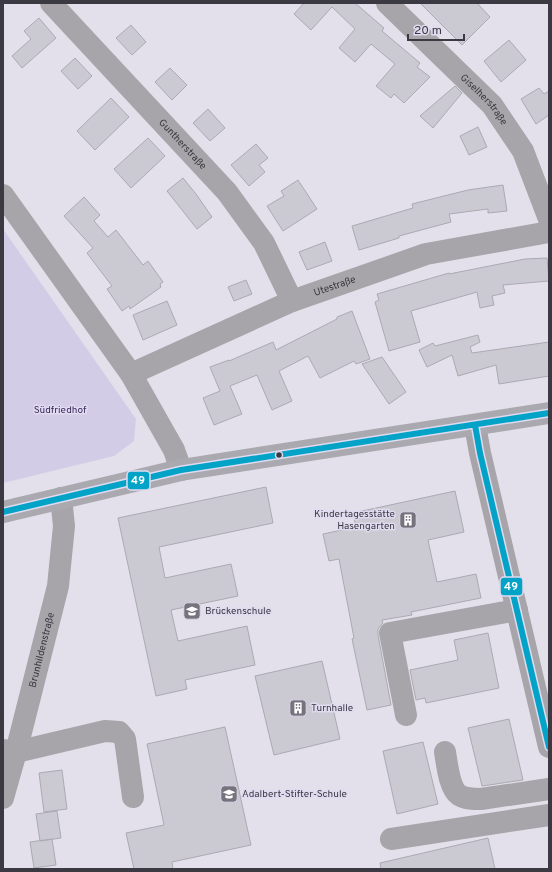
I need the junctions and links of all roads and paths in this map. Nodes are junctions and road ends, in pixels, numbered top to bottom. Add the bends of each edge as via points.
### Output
1 (51, 3) edge
2 (387, 3) edge
3 (3, 195) edge
4 (549, 219) edge
5 (549, 232) edge
6 (292, 301) junction
7 (131, 374) junction
8 (549, 413) edge
9 (475, 425) junction
10 (181, 470) junction
11 (61, 498) junction
12 (3, 512) edge
13 (517, 610) junction
14 (406, 715) dead end
15 (549, 747) edge
16 (9, 751) edge
17 (445, 752) dead end
18 (549, 789) edge
19 (133, 797) dead end
20 (3, 798) edge
21 (549, 816) edge
22 (391, 839) dead end

1 - 6 street, Guntherstraße via 227,192 264,243
2 - 4 street, Giselherstraße via 492,105 523,151
3 - 7 street
5 - 6 street, Utestraße via 426,254
6 - 7 street, Utestraße
7 - 10 street via 174,450
8 - 9 main road
9 - 10 main road
9 - 13 street
10 - 11 main road
11 - 12 main road
11 - 16 street, Brunhildenstraße via 64,526 58,586
13 - 14 street via 390,634
13 - 15 street
16 - 19 street via 105,731 119,732 125,739
16 - 20 street, Brunhildenstraße
17 - 18 street via 452,786 459,795 470,799
21 - 22 street

